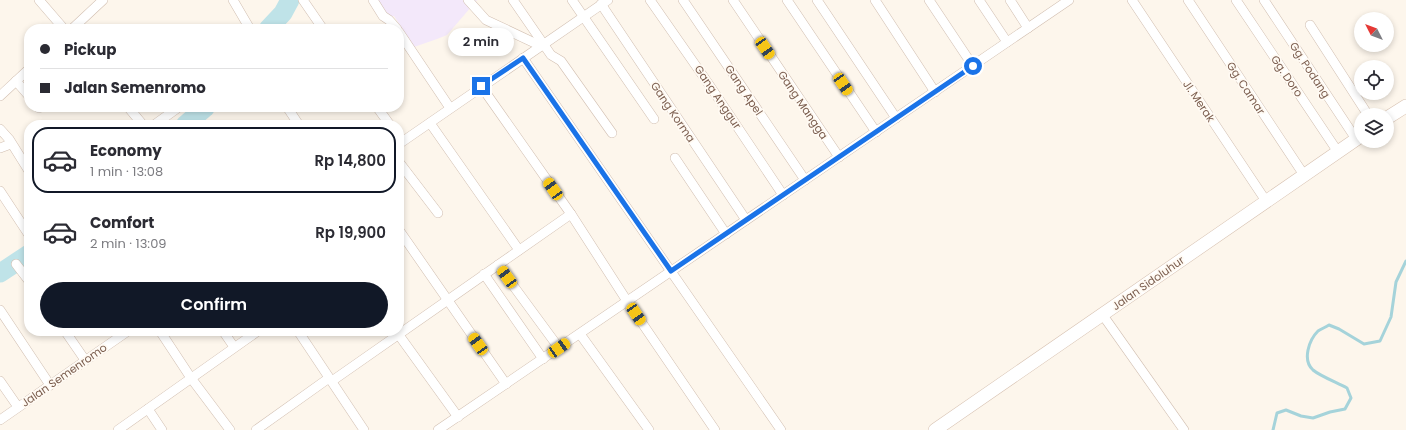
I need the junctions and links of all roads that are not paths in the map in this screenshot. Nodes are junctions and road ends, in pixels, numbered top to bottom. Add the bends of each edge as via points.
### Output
1 (40, 0) edge
2 (103, 0) edge
3 (233, 0) edge
4 (373, 0) edge
5 (468, 0) edge
6 (513, 0) edge
7 (572, 0) edge
8 (650, 0) edge
9 (683, 0) edge
10 (733, 0) edge
11 (787, 0) edge
12 (817, 0) edge
13 (875, 0) edge
14 (929, 0) edge
15 (979, 0) edge
16 (1010, 0) edge
17 (1068, 0) edge
18 (1132, 0) edge
19 (1188, 0) edge
20 (1236, 0) edge
21 (1264, 0) edge
22 (304, 1) edge
23 (605, 1) edge
24 (584, 17) junction
25 (60, 24) edge
26 (77, 24) edge
27 (247, 24) edge
28 (320, 24) edge
29 (393, 24) edge
30 (1310, 25) dead end
31 (1028, 28) junction
32 (404, 39) edge
33 (1007, 42) junction
34 (542, 45) junction
35 (523, 58) junction
36 (973, 66) junction
37 (24, 74) edge
38 (16, 81) junction
39 (481, 86) junction
40 (24, 90) edge
41 (935, 92) junction
42 (0, 96) edge
43 (450, 108) junction
44 (1363, 108) edge
45 (1404, 111) edge
46 (132, 112) edge
47 (173, 112) edge
48 (1394, 115) edge
49 (896, 118) junction
50 (654, 119) dead end
51 (139, 120) edge
52 (161, 120) edge
53 (430, 123) junction
54 (0, 129) edge
55 (1354, 131) edge
56 (876, 132) junction
57 (612, 133) dead end
58 (404, 139) edge
59 (1354, 141) edge
60 (9, 142) junction
61 (0, 148) edge
62 (1338, 152) junction
63 (836, 154) junction
64 (675, 158) dead end
65 (24, 164) edge
66 (404, 169) edge
67 (1304, 175) junction
68 (805, 180) junction
69 (0, 191) edge
70 (783, 195) junction
71 (1266, 201) junction
72 (438, 213) dead end
73 (571, 214) junction
74 (746, 220) junction
75 (24, 227) edge
76 (726, 234) junction
77 (404, 237) edge
78 (519, 250) junction
79 (16, 264) dead end
80 (498, 265) junction
81 (671, 271) junction
82 (24, 274) edge
83 (484, 274) junction
84 (448, 300) junction
85 (628, 301) junction
86 (0, 310) edge
87 (1102, 314) junction
88 (404, 329) edge
89 (580, 334) junction
90 (68, 336) edge
91 (119, 336) edge
92 (163, 336) edge
93 (227, 336) edge
94 (250, 336) edge
95 (301, 336) edge
96 (394, 336) edge
97 (400, 336) edge
98 (234, 347) junction
99 (559, 348) junction
100 (543, 359) junction
101 (85, 360) junction
102 (191, 378) junction
103 (331, 380) junction
104 (0, 381) edge
105 (506, 384) junction
106 (50, 385) junction
107 (18, 407) junction
108 (148, 409) junction
109 (458, 417) junction
110 (0, 420) edge
111 (118, 430) edge
112 (162, 430) edge
113 (230, 430) edge
114 (258, 430) edge
115 (364, 430) edge
116 (438, 430) edge
117 (649, 430) edge
118 (715, 430) edge
119 (781, 430) edge
120 (935, 430) edge
121 (1184, 430) edge

1 - 25 street
2 - 26 street
3 - 27 street
4 - 29 street via 383,16
5 - 34 street via 486,20
6 - 34 street
7 - 24 street
8 - 70 street, Gang Anggur
9 - 68 street, Gang Apel
10 - 63 street, Gang Mangga
11 - 56 street
12 - 49 street
13 - 41 street
14 - 36 street
15 - 33 street
16 - 31 street
17 - 31 street
18 - 71 street, Jl. Merak
19 - 67 street, Gg. Camar
20 - 62 street, Gg. Doro
21 - 55 street, Gg. Podang
22 - 28 street
23 - 24 street
23 - 74 street, Gang Korma
24 - 34 street
24 - 50 street
30 - 44 street
31 - 33 street
32 - 43 street
33 - 36 street
34 - 35 street
34 - 57 street via 561,61
35 - 39 street
35 - 81 street
36 - 41 street
37 - 38 street
38 - 40 street
38 - 42 street
39 - 43 street
39 - 73 street
41 - 49 street
43 - 53 street
45 - 48 main road
46 - 51 street
47 - 52 street
49 - 56 street
53 - 58 street
53 - 78 street
54 - 60 street
56 - 63 street
59 - 62 main road, Jalan Sidoluhur
60 - 61 street
60 - 65 street
62 - 67 main road, Jalan Sidoluhur
63 - 68 street
64 - 76 street
66 - 72 street
67 - 71 main road, Jalan Sidoluhur
68 - 70 street
69 - 75 street
70 - 74 street
71 - 87 main road, Jalan Sidoluhur
73 - 78 street
73 - 85 street
74 - 76 street
76 - 81 street
77 - 84 street
78 - 80 street
79 - 82 street
80 - 83 street
80 - 99 street
81 - 85 street
81 - 119 street
83 - 84 street
83 - 100 street
84 - 88 street
84 - 105 street
85 - 89 street
85 - 118 street
86 - 106 street
87 - 120 main road, Jalan Sidoluhur
87 - 121 street
89 - 99 street
89 - 117 street
90 - 101 street
91 - 101 street, Jalan Semenromo
92 - 102 street
93 - 98 street
94 - 98 street
95 - 103 street
96 - 103 street
97 - 109 street
98 - 102 street
99 - 100 street
100 - 105 street
101 - 106 street, Jalan Semenromo
102 - 108 street
102 - 113 street
103 - 114 street
103 - 115 street
104 - 107 street
105 - 109 street
106 - 107 street, Jalan Semenromo
107 - 110 street, Jalan Semenromo
108 - 111 street
108 - 112 street
109 - 116 street

